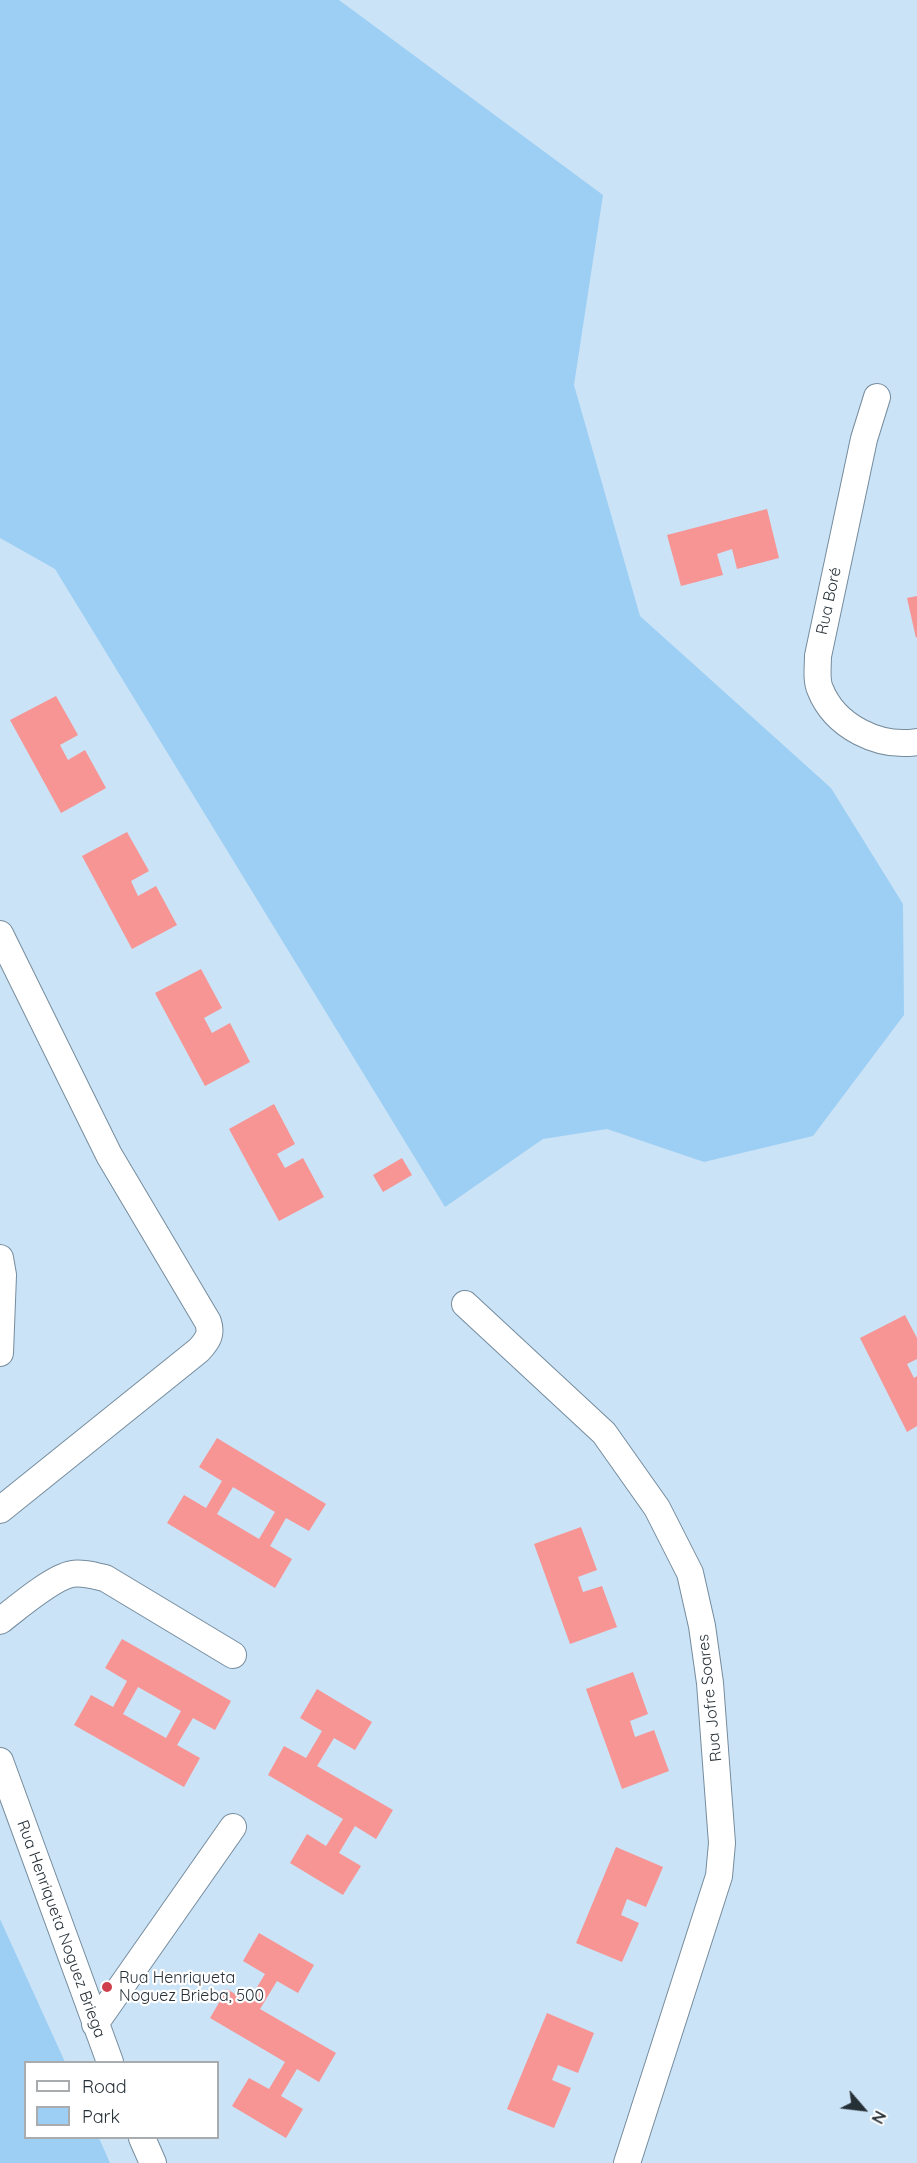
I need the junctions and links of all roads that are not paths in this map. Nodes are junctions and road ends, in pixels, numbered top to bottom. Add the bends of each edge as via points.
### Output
1 (877, 397) dead end
2 (917, 742) edge
3 (0, 934) edge
4 (0, 1258) edge
5 (465, 1304) dead end
6 (0, 1353) edge
7 (0, 1510) edge
8 (0, 1620) edge
9 (233, 1655) dead end
10 (0, 1761) edge
11 (233, 1827) dead end
12 (95, 2024) junction
13 (110, 2061) edge
14 (142, 2139) edge
15 (153, 2163) edge
16 (627, 2163) edge

1 - 2 street, Rua Boré via 864,439 818,656 819,688 831,709 852,729 880,740
3 - 7 street via 109,1155 211,1331 199,1350
4 - 6 street
5 - 16 street, Rua Jofre Soares via 604,1433 657,1508 690,1574 702,1626 718,1774 722,1843 719,1876
8 - 9 street via 55,1581 71,1574 87,1574 105,1578
10 - 12 street, Rua Henriqueta Noguez Briega
11 - 12 street
12 - 13 street, Rua Henriqueta Noguez Briega
14 - 15 street

